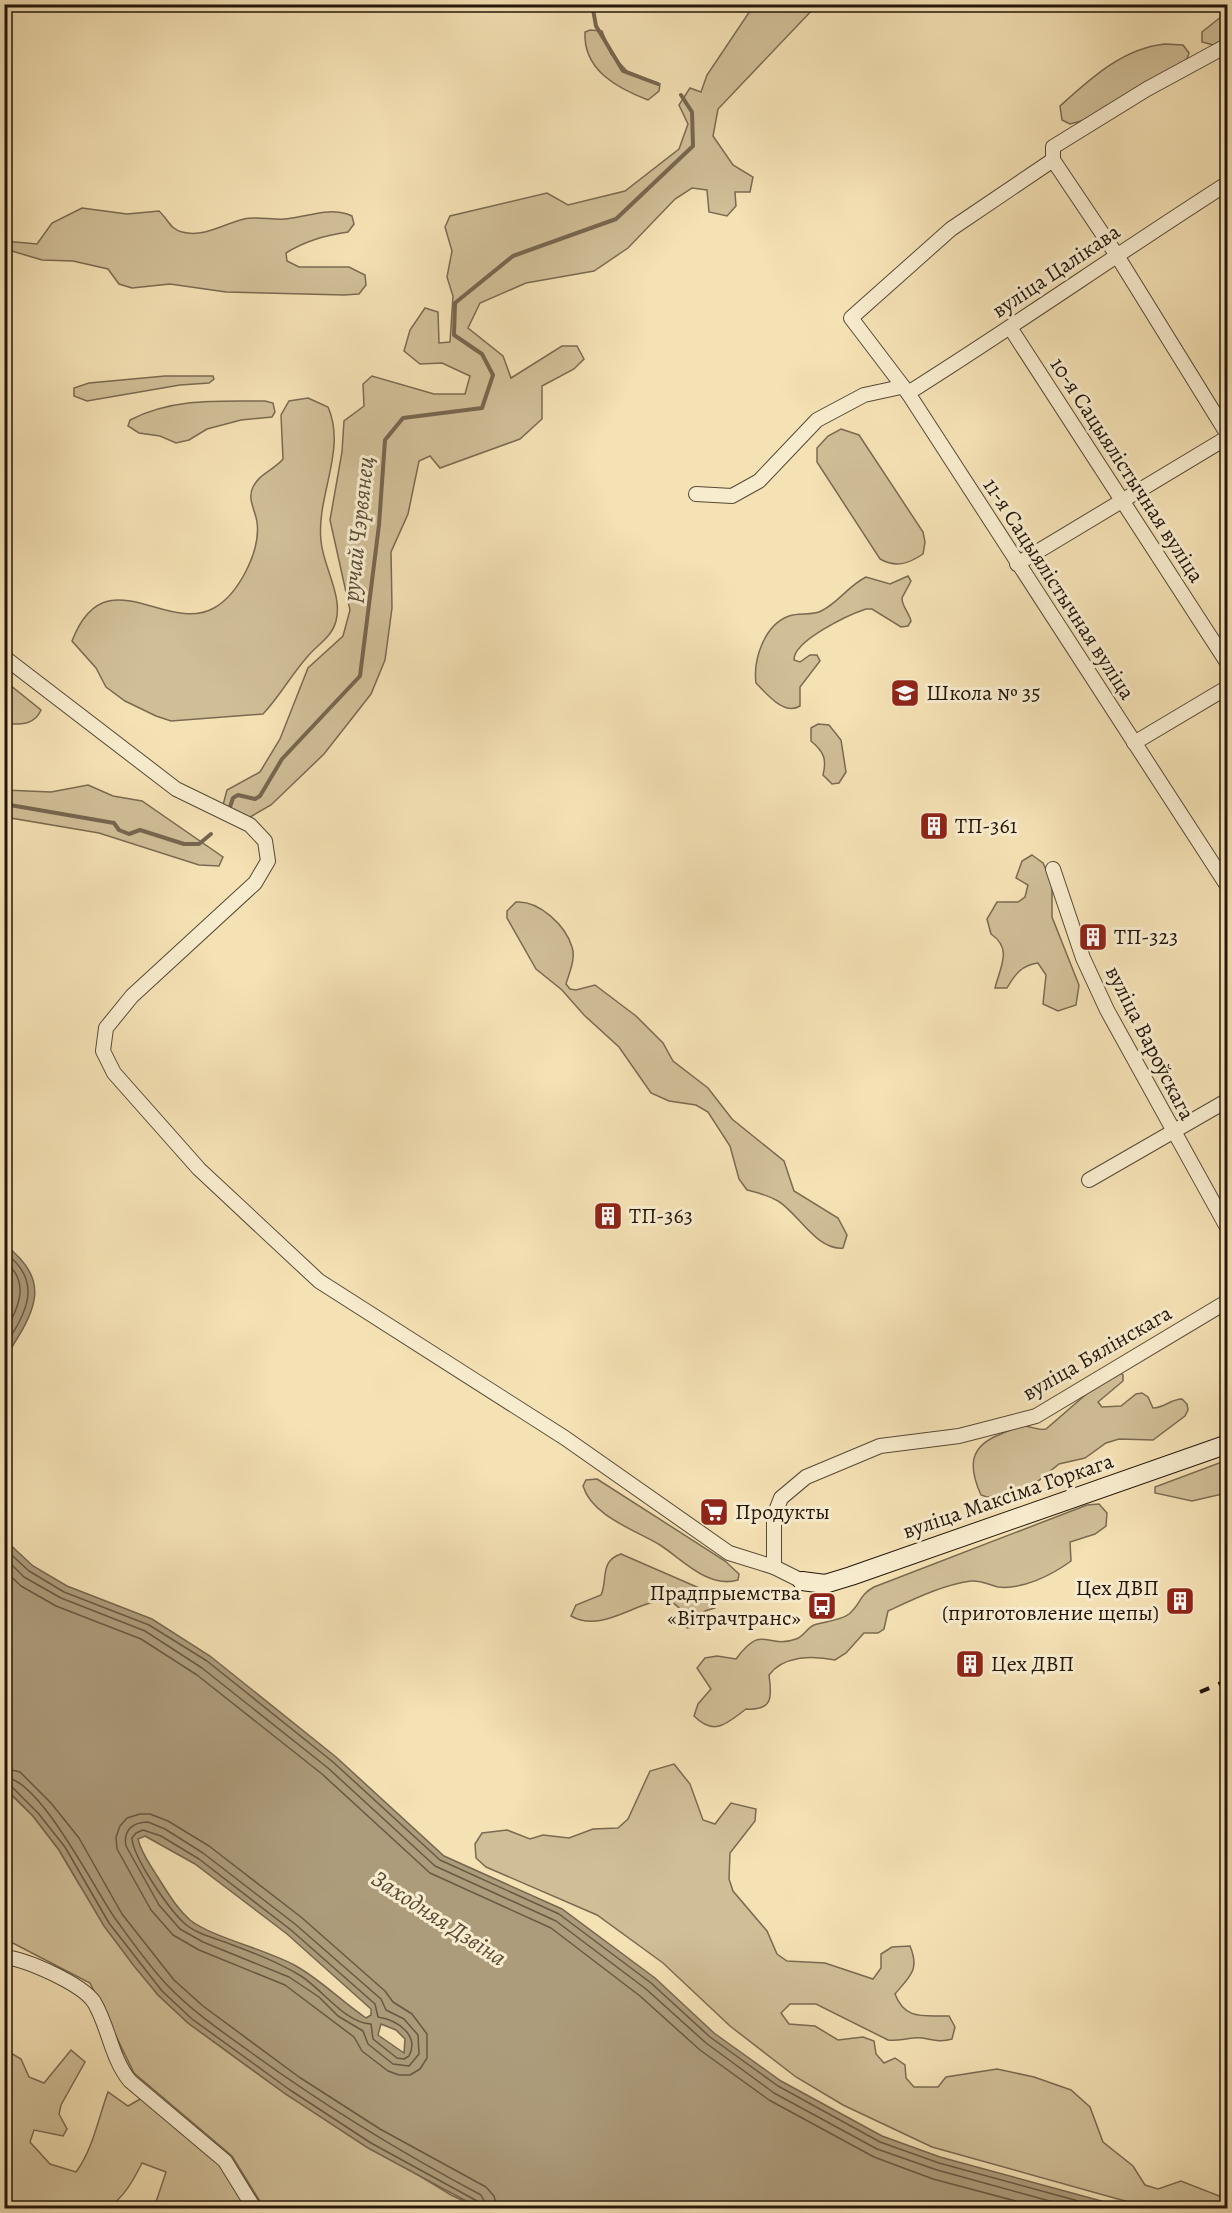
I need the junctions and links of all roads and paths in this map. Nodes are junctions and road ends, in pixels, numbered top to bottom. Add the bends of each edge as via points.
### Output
1 (1227, 45) edge
2 (1053, 153) junction
3 (1227, 183) edge
4 (1116, 254) junction
5 (1011, 329) junction
6 (904, 390) junction
7 (1227, 436) edge
8 (696, 494) dead end
9 (1121, 501) junction
10 (1017, 564) junction
11 (4, 657) edge
12 (1227, 664) edge
13 (1227, 687) edge
14 (1134, 743) junction
15 (1053, 869) dead end
16 (1227, 887) edge
17 (1227, 1100) edge
18 (1173, 1132) junction
19 (1089, 1180) dead end
20 (1227, 1229) edge
21 (1227, 1301) edge
22 (1227, 1444) edge
23 (774, 1567) junction
24 (802, 1581) joint
25 (4, 1958) edge
26 (254, 2208) edge

1 - 2 street via 1147,89
2 - 4 street
2 - 6 street, 11-я Сацыялістычная вуліца via 951,229 852,318
3 - 4 street, вуліца Цалікава
4 - 5 street, вуліца Цалікава
4 - 7 street
5 - 6 street, вуліца Цалікава
5 - 9 street, 10-я Сацыялістычная вуліца
6 - 8 street, вуліца Цалікава via 864,395 817,420 759,481 732,496
6 - 10 street, 11-я Сацыялістычная вуліца
7 - 9 street
9 - 10 street
9 - 12 street, 10-я Сацыялістычная вуліца
10 - 14 street, 11-я Сацыялістычная вуліца
11 - 23 street via 176,789 250,825 265,841 268,861 255,883 132,996 106,1028 103,1051 114,1073 199,1169 319,1281 566,1438 729,1552
13 - 14 street
14 - 16 street, 11-я Сацыялістычная вуліца
15 - 18 street, вуліца Вароўскага via 1083,958
17 - 18 street
18 - 19 street
18 - 20 street, вуліца Вароўскага
21 - 23 street, вуліца Бялінскага via 1036,1416 959,1436 880,1446 806,1477 781,1498 774,1516
22 - 24 main road, вуліца Максіма Горкага via 851,1576 825,1584
23 - 24 street
25 - 26 street via 21,1959 42,1968 93,2001 121,2070 225,2161

